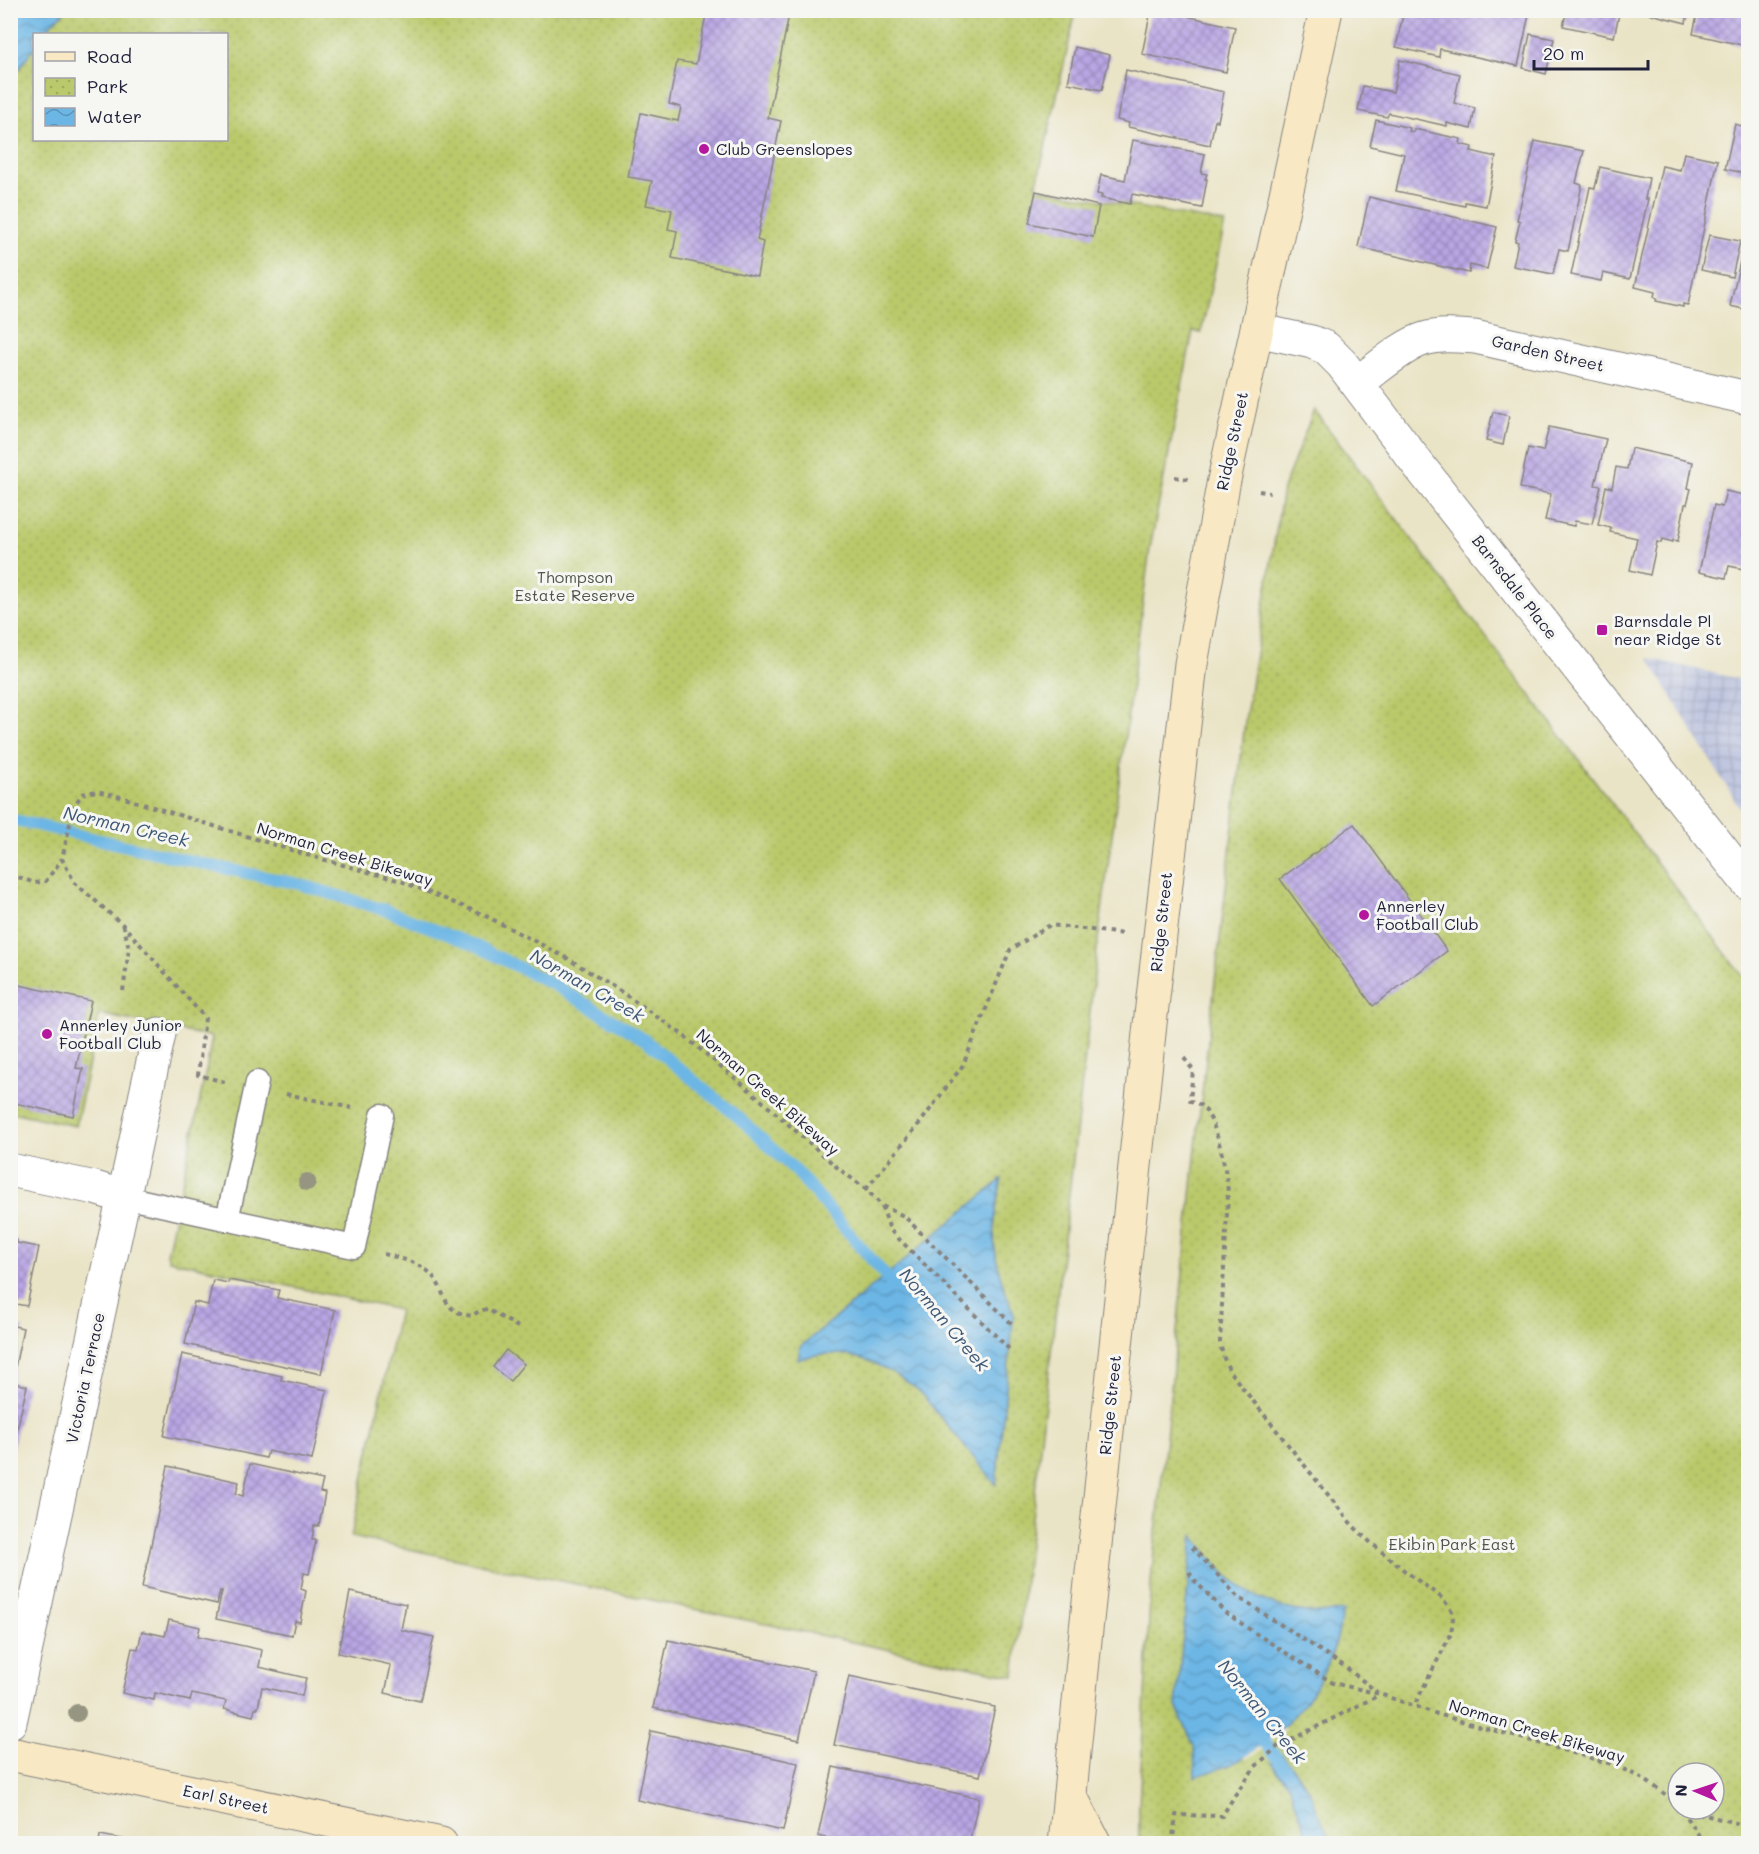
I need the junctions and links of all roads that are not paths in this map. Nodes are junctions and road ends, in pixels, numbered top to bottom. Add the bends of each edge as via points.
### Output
1 (1326, 10) edge
2 (1257, 330) junction
3 (1357, 383) junction
4 (1749, 398) edge
5 (1749, 883) edge
6 (159, 1034) dead end
7 (256, 1085) road end
8 (382, 1115) road end
9 (10, 1170) edge
10 (124, 1197) junction
11 (227, 1220) junction
12 (10, 1722) edge
13 (10, 1754) edge
14 (1070, 1795) junction
15 (441, 1844) edge
16 (1065, 1844) edge
17 (1095, 1844) edge

1 - 2 street, Ridge Street
2 - 3 street, Barnsdale Place via 1326,348
2 - 14 street, Ridge Street via 1223,485 1191,664
3 - 4 street, Garden Street via 1423,339 1454,335
3 - 5 street, Barnsdale Place
6 - 10 street, Victoria Terrace
7 - 11 lane
8 - 11 lane via 354,1246
9 - 10 street
10 - 11 lane
10 - 12 street, Victoria Terrace
13 - 15 street, Earl Street
14 - 16 street, Ridge Street
14 - 17 street

